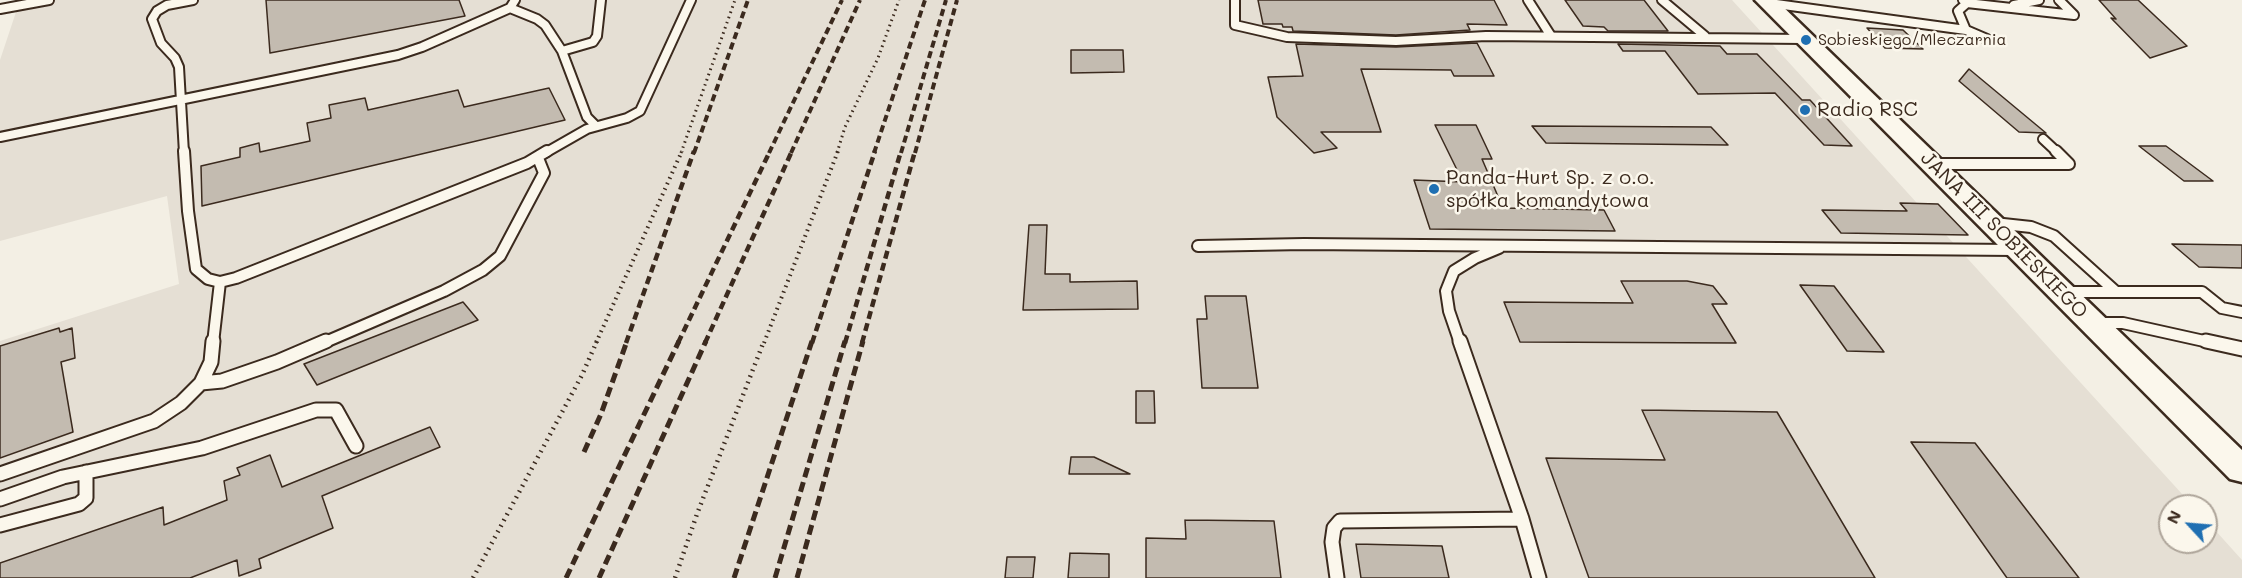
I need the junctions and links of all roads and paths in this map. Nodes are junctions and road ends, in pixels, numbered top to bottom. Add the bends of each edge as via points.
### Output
1 (49, 0) edge
2 (192, 0) edge
3 (600, 0) edge
4 (691, 0) edge
5 (735, 0) edge
6 (900, 0) edge
7 (1235, 0) edge
8 (1528, 0) edge
9 (1662, 0) edge
10 (2039, 0) edge
11 (2058, 0) edge
12 (1767, 1) edge
13 (1965, 2) edge
14 (512, 4) edge
15 (2002, 7) junction
16 (0, 9) edge
17 (1966, 30) junction
18 (1551, 36) junction
19 (1705, 36) junction
20 (1804, 39) junction
21 (1987, 39) dead end
22 (562, 51) junction
23 (182, 100) junction
24 (596, 126) junction
25 (0, 137) edge
26 (2043, 139) dead end
27 (538, 158) junction
28 (1932, 164) junction
29 (1991, 223) junction
30 (1198, 246) dead end
31 (1505, 246) junction
32 (2018, 250) junction
33 (220, 282) junction
34 (2115, 291) junction
35 (2061, 292) junction
36 (2242, 312) edge
37 (2092, 323) junction
38 (2242, 349) edge
39 (201, 383) junction
40 (356, 446) dead end
41 (2242, 470) edge
42 (86, 472) junction
43 (0, 474) edge
44 (0, 499) edge
45 (1522, 519) junction
46 (0, 525) edge
47 (473, 578) edge
48 (675, 578) edge
49 (1337, 578) edge
50 (1539, 578) edge

1 - 16 lane
2 - 23 lane via 167,5 152,19 161,43 179,67
3 - 22 lane via 594,42
4 - 24 lane via 640,111
5 - 47 path via 681,153 582,375
6 - 48 path via 845,127
7 - 18 lane via 1235,25 1287,37 1396,41
8 - 18 lane
9 - 19 lane
10 - 15 lane
11 - 15 lane via 2074,15
12 - 17 lane
12 - 20 main road, JANA III SOBIESKIEGO
13 - 15 lane
13 - 17 lane via 1958,10
14 - 22 lane via 545,25
14 - 23 lane via 398,55
17 - 21 lane
18 - 19 lane
19 - 20 lane
20 - 28 main road, JANA III SOBIESKIEGO
22 - 24 lane via 587,117
23 - 25 lane
23 - 33 lane via 188,211 196,269 208,279
24 - 27 lane
26 - 28 lane via 2069,164
27 - 33 lane
27 - 39 lane via 544,173 500,256 483,270 444,291 278,362 222,381
28 - 29 main road, JANA III SOBIESKIEGO
29 - 32 main road, JANA III SOBIESKIEGO
29 - 34 lane via 2031,227 2054,236
30 - 31 lane
31 - 32 lane
31 - 45 lane via 1454,271 1446,291 1449,311
32 - 35 main road, JANA III SOBIESKIEGO
33 - 39 lane via 211,362
34 - 35 lane
34 - 36 lane via 2202,292 2222,308
35 - 37 main road, JANA III SOBIESKIEGO
37 - 38 lane via 2123,324
37 - 41 main road, JANA III SOBIESKIEGO
39 - 43 lane via 154,421
40 - 42 lane via 336,410 327,408 202,448
42 - 44 lane
42 - 46 lane via 86,498 79,504
45 - 49 lane via 1340,521 1334,528 1332,542
45 - 50 lane

